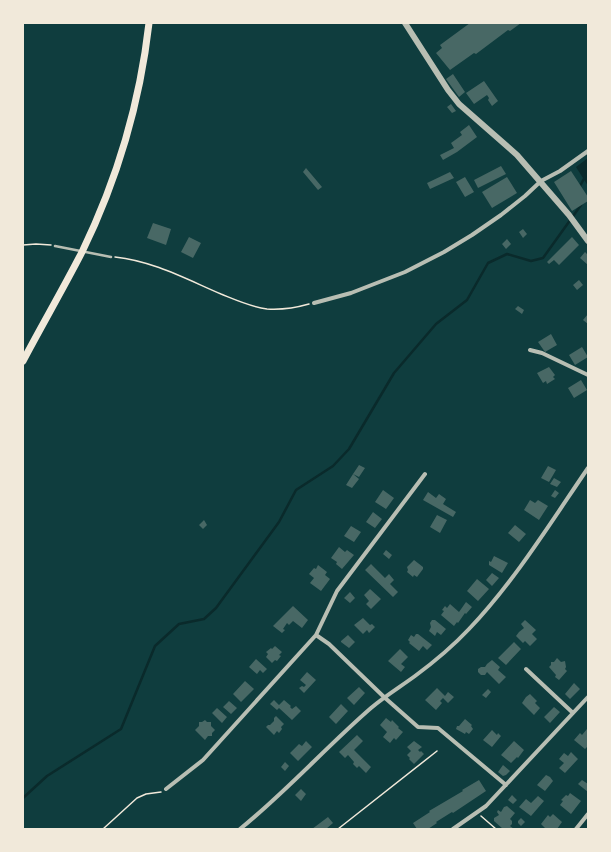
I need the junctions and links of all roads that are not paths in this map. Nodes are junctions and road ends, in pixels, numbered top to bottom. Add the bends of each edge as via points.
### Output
1 (149, 23) edge
2 (405, 23) edge
3 (588, 151) edge
4 (541, 181) junction
5 (588, 241) edge
6 (55, 246) road end
7 (82, 252) junction
8 (111, 257) road end
9 (314, 303) road end
10 (530, 350) dead end
11 (23, 361) edge
12 (588, 375) edge
13 (588, 468) edge
14 (425, 474) dead end
15 (316, 635) junction
16 (526, 669) dead end
17 (588, 696) edge
18 (384, 697) junction
19 (573, 713) junction
20 (506, 785) junction
21 (166, 789) road end
22 (588, 814) edge
23 (240, 829) edge
24 (453, 829) edge
25 (576, 829) edge

1 - 7 main road via 138,89 118,165
2 - 4 street via 459,104 517,155
3 - 4 street
4 - 5 street
4 - 9 street via 501,215 444,252 405,272
6 - 7 lane
7 - 8 lane
7 - 11 main road
10 - 12 street
13 - 18 street via 511,578 470,628 415,676
14 - 15 street via 337,590
15 - 18 street
15 - 21 street via 203,760
16 - 19 street
17 - 19 street
18 - 20 street via 418,727 438,728
18 - 23 street via 342,734 290,786
19 - 20 street
20 - 24 street via 486,806
22 - 25 street

